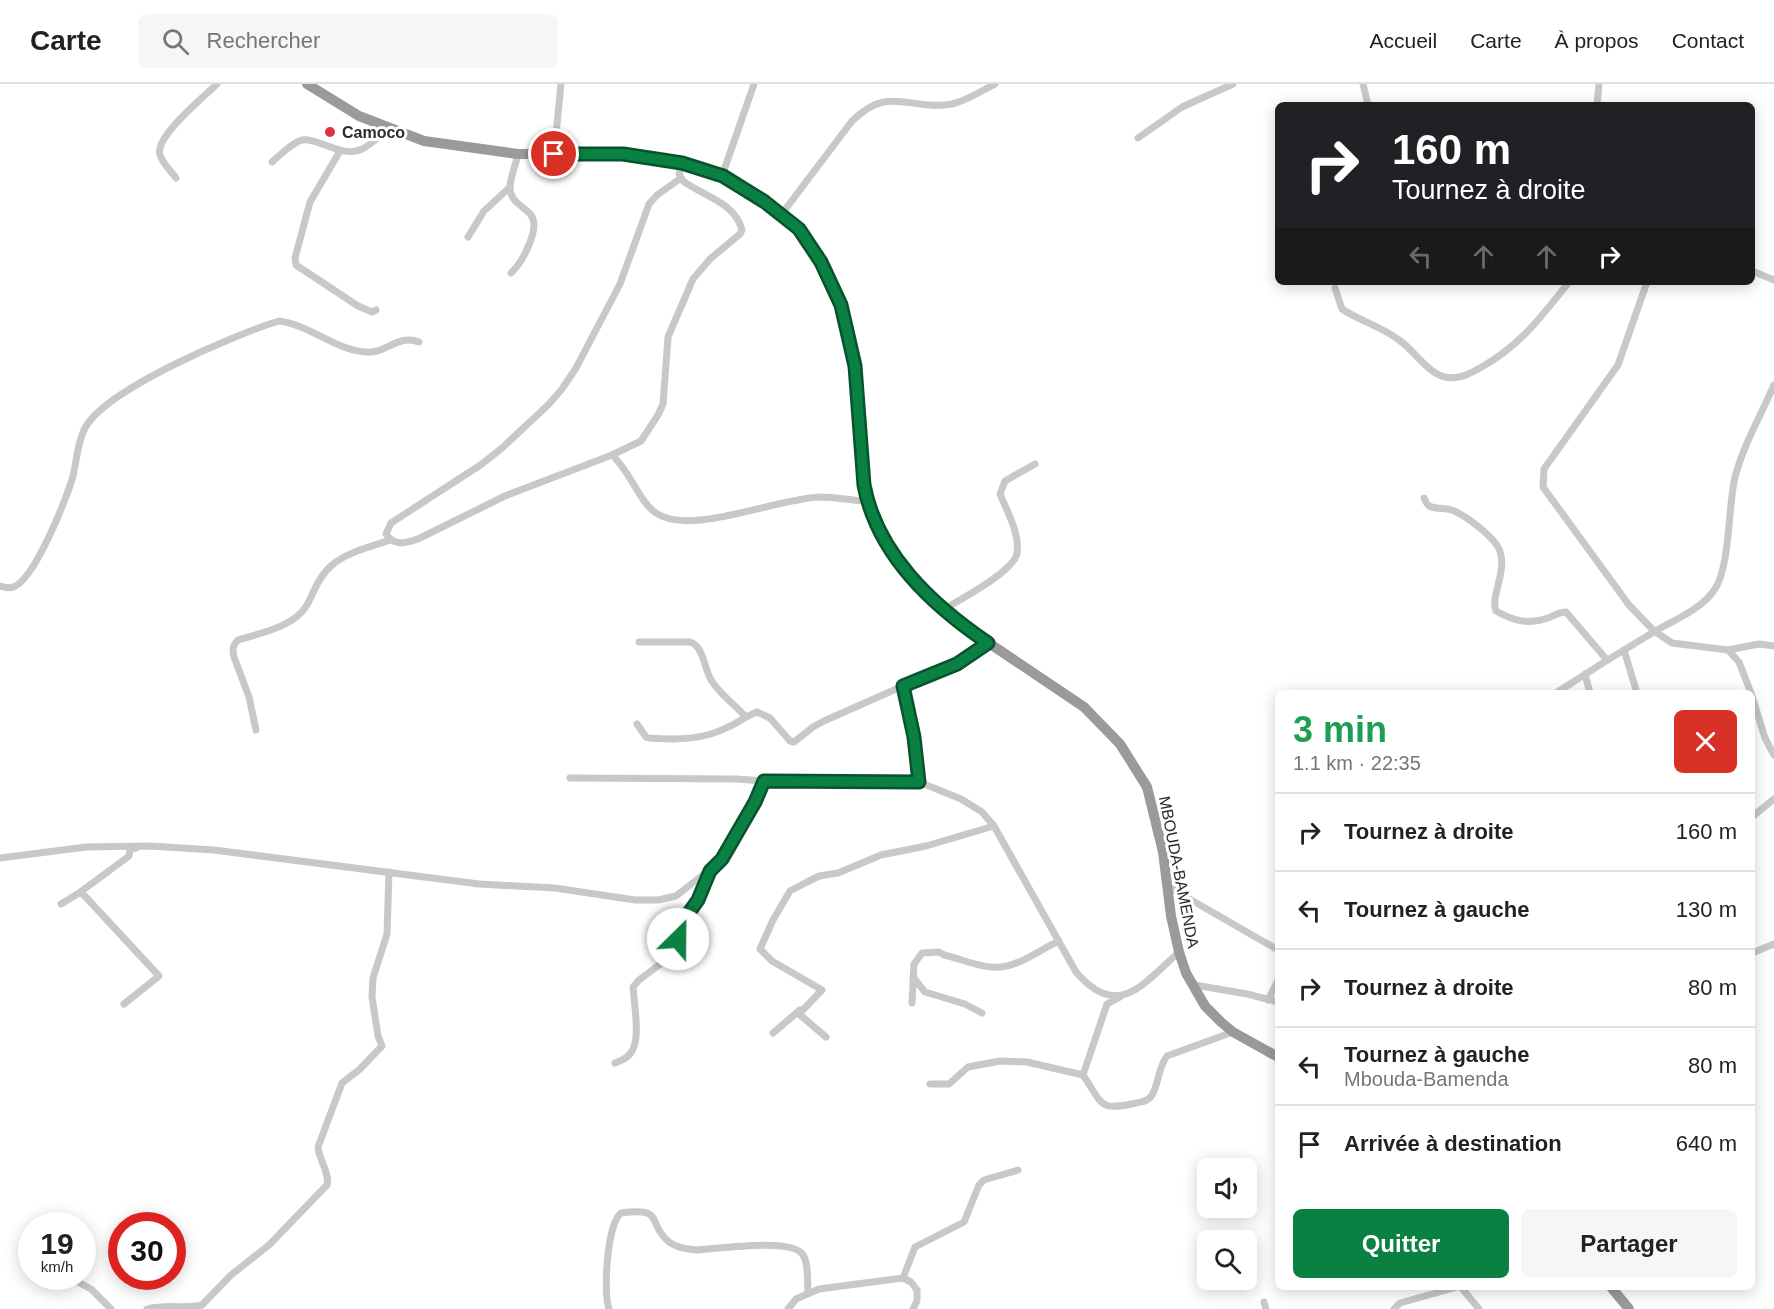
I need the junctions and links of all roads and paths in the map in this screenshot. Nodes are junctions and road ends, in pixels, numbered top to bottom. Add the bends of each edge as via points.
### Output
1 (217, 84) edge
2 (307, 84) edge
3 (561, 84) edge
4 (754, 84) edge
5 (994, 84) edge
6 (1233, 84) edge
7 (1363, 84) edge
8 (1599, 84) edge
9 (1367, 102) edge
10 (1597, 102) edge
11 (390, 127) junction
12 (1138, 138) dead end
13 (340, 151) junction
14 (518, 154) junction
15 (554, 154) junction
16 (272, 162) dead end
17 (682, 163) junction
18 (723, 176) junction
19 (176, 178) dead end
20 (681, 178) junction
21 (510, 187) junction
22 (781, 214) junction
23 (468, 237) dead end
24 (1755, 272) edge
25 (511, 273) dead end
26 (1774, 280) edge
27 (1567, 285) edge
28 (1646, 285) edge
29 (1335, 288) dead end
30 (376, 310) dead end
31 (419, 342) dead end
32 (1774, 385) edge
33 (612, 455) junction
34 (1035, 464) dead end
35 (1424, 498) dead end
36 (867, 501) junction
37 (390, 540) junction
38 (0, 586) edge
39 (943, 610) junction
40 (1654, 631) junction
41 (639, 642) dead end
42 (988, 643) junction
43 (1774, 646) edge
44 (1624, 650) junction
45 (1728, 650) junction
46 (1606, 660) junction
47 (1585, 674) junction
48 (903, 686) junction
49 (1561, 690) edge
50 (1589, 690) edge
51 (1636, 690) edge
52 (1749, 690) edge
53 (1755, 707) edge
54 (745, 716) junction
55 (637, 724) dead end
56 (256, 730) dead end
57 (1774, 755) edge
58 (570, 778) dead end
59 (764, 781) junction
60 (919, 782) junction
61 (1774, 799) edge
62 (1755, 815) edge
63 (994, 826) junction
64 (150, 846) junction
65 (0, 858) edge
66 (710, 871) junction
67 (389, 872) junction
68 (1167, 886) junction
69 (81, 891) junction
70 (61, 904) dead end
71 (1059, 941) junction
72 (1774, 944) edge
73 (1275, 948) edge
74 (1179, 952) junction
75 (1755, 952) edge
76 (913, 977) junction
77 (1195, 985) junction
78 (1275, 986) edge
79 (822, 990) junction
80 (1120, 997) junction
81 (1268, 1000) junction
82 (1275, 1001) edge
83 (912, 1003) dead end
84 (124, 1004) dead end
85 (982, 1013) dead end
86 (1233, 1032) junction
87 (773, 1033) dead end
88 (826, 1037) dead end
89 (1275, 1055) edge
90 (615, 1064) dead end
91 (1083, 1075) junction
92 (930, 1084) dead end
93 (1018, 1170) dead end
94 (903, 1278) junction
95 (92, 1290) edge
96 (1449, 1290) edge
97 (1462, 1290) edge
98 (1613, 1290) edge
99 (808, 1293) junction
100 (111, 1309) edge
101 (147, 1309) edge
102 (196, 1309) edge
103 (609, 1309) edge
104 (788, 1309) edge
105 (913, 1309) edge
106 (1394, 1309) edge
107 (1479, 1309) edge
108 (1629, 1309) edge

1 - 19 street via 161,143 159,153
2 - 11 highway, MBOUDA-BAMENDA via 359,116
3 - 15 street
4 - 18 street
5 - 22 street via 951,104 885,97 873,100 852,121
6 - 12 street via 1182,107
7 - 9 street
8 - 10 street
11 - 13 street via 366,147
11 - 14 highway, MBOUDA-BAMENDA via 424,141
13 - 16 street via 301,140
13 - 30 street via 310,202 296,265 367,311
14 - 15 highway, MBOUDA-BAMENDA
14 - 21 street
15 - 17 highway, MBOUDA-BAMENDA via 623,154
17 - 18 highway, MBOUDA-BAMENDA
17 - 20 street
18 - 22 highway, MBOUDA-BAMENDA
20 - 33 street via 726,206 742,230 698,273 675,318 668,337 663,404 658,415 641,441
20 - 37 street via 649,204 620,284 562,389 482,464 391,523 386,534
21 - 23 street via 484,211
21 - 25 street via 515,201 531,215 534,225 525,255
22 - 36 highway, MBOUDA-BAMENDA via 799,229 821,262 841,305 855,366
24 - 26 street
27 - 29 street via 1529,331 1502,355 1463,376 1447,378 1437,375 1389,333 1342,309
28 - 40 street via 1618,365 1544,469 1543,487 1629,605
31 - 38 street via 405,339 370,353 355,351 292,322 279,321 206,350 137,385 90,420 79,442 71,480 49,539 18,585
32 - 40 street via 1736,476 1725,559 1716,587 1682,617
33 - 36 street via 624,466 652,510 664,518 702,521 821,497
33 - 37 street via 505,496 418,539 403,544
34 - 39 street via 1005,481 1000,494 1016,537 1015,560
35 - 46 street via 1431,507 1463,515 1496,543 1502,569 1496,611 1527,623 1566,612
36 - 39 highway, MBOUDA-BAMENDA via 880,535
37 - 56 street via 340,559 330,567 298,616 234,644 232,650
39 - 42 highway, MBOUDA-BAMENDA
40 - 44 street
40 - 45 street via 1672,643
41 - 54 street via 695,644 711,681
42 - 48 street via 957,664
42 - 68 highway, MBOUDA-BAMENDA via 1084,707 1120,744 1147,787
43 - 45 street via 1759,644
44 - 46 street
44 - 51 street
45 - 52 street via 1739,662
46 - 47 street
47 - 49 street
47 - 50 street
48 - 54 street via 825,721 794,742 764,714
48 - 60 street
53 - 57 street
54 - 55 street via 728,728 679,740 649,738
58 - 59 street
59 - 60 street
59 - 66 street via 722,859
60 - 63 street via 961,799 982,812
61 - 62 street
63 - 71 street
63 - 79 street via 867,859 790,891 760,949 772,961
64 - 65 street via 86,847
64 - 67 street
64 - 69 street via 130,850 120,864
66 - 67 street via 676,896 658,900
66 - 90 street via 663,962 633,987 633,1049
67 - 102 street via 387,934 373,978 372,997 382,1046 342,1083 318,1147 327,1185 269,1245
68 - 73 street
68 - 74 highway, MBOUDA-BAMENDA
69 - 70 street
69 - 84 street via 159,976
71 - 76 street via 1002,967 939,952 922,953 914,964
71 - 80 street via 1086,984 1099,993
72 - 75 street
74 - 77 highway, MBOUDA-BAMENDA
74 - 80 street via 1136,991
76 - 83 street
76 - 85 street via 925,992
77 - 81 street
77 - 86 highway, MBOUDA-BAMENDA via 1205,1006
78 - 81 street
79 - 87 street
79 - 88 street via 799,1014
80 - 91 street via 1107,1004
81 - 82 street
86 - 89 highway, MBOUDA-BAMENDA
86 - 91 street via 1167,1056 1153,1094 1146,1101 1107,1107
91 - 92 street via 1027,1062 1000,1061 968,1067 949,1084
93 - 94 street via 984,1180 964,1222 915,1247
94 - 99 street
94 - 105 street via 917,1290
95 - 100 street
96 - 106 street
97 - 107 street
98 - 108 highway
99 - 103 street via 805,1258 796,1248 778,1245 686,1249 668,1241 650,1214 634,1211 621,1213 614,1223 605,1296
99 - 104 street
101 - 102 street

